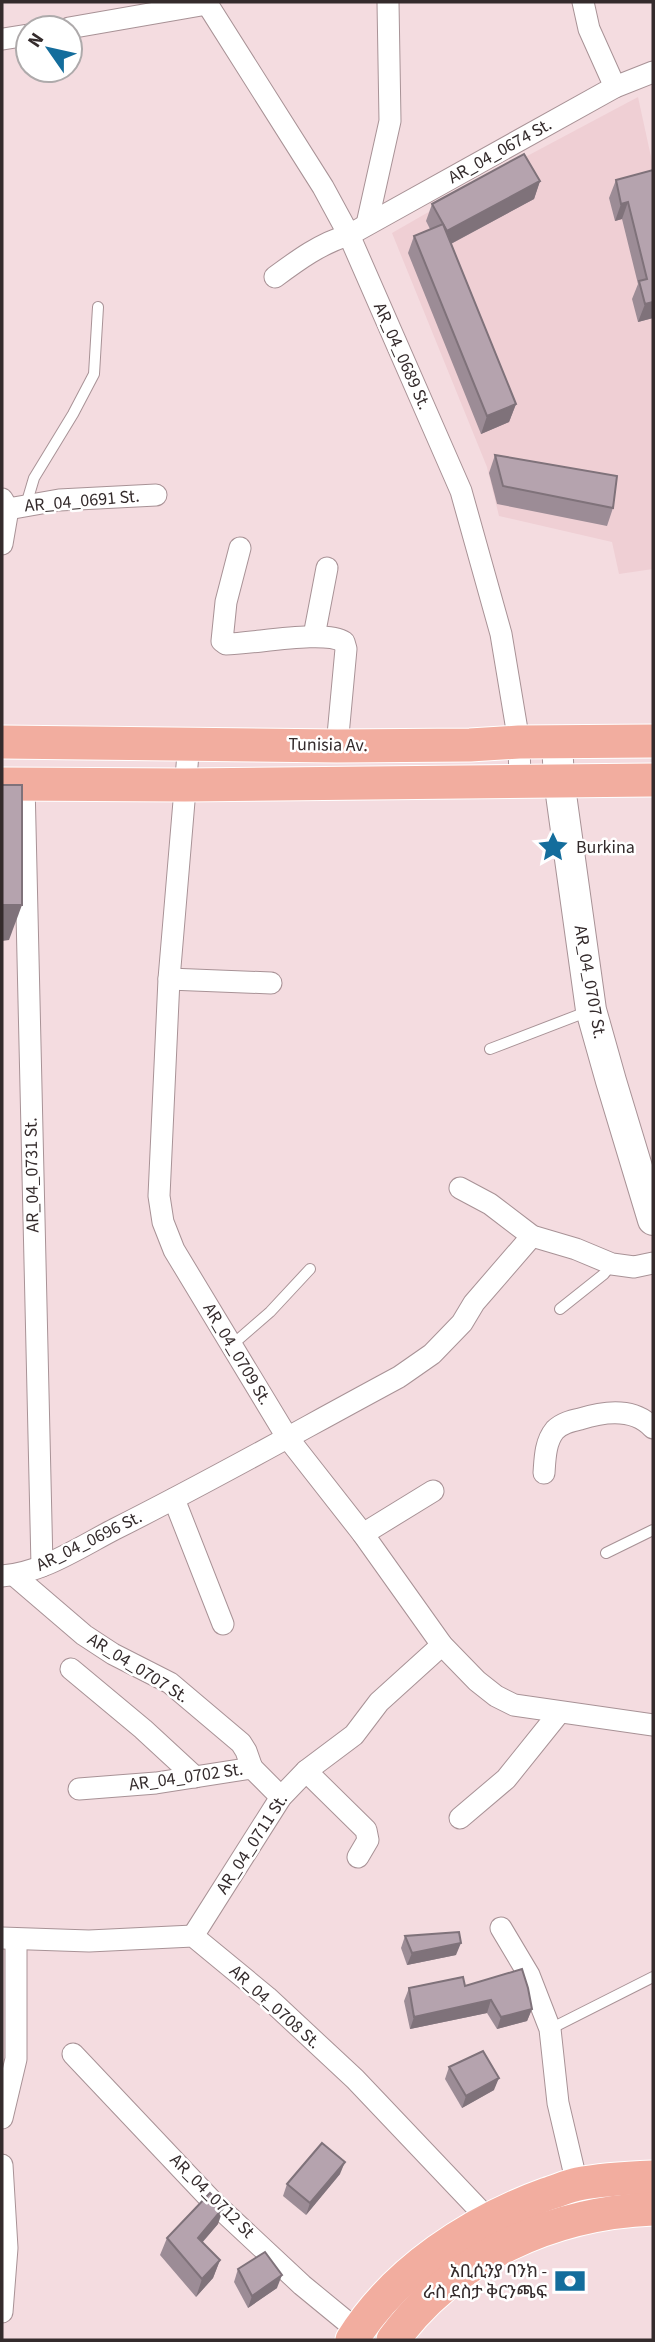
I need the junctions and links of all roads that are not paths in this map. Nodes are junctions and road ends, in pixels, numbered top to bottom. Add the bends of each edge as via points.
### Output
1 (388, 2) edge
2 (583, 2) edge
3 (207, 3) edge
4 (84, 25) edge
5 (653, 72) edge
6 (615, 87) junction
7 (358, 230) junction
8 (275, 277) dead end
9 (98, 307) dead end
10 (156, 495) dead end
11 (12, 504) edge
12 (2, 544) edge
13 (240, 548) dead end
14 (327, 568) dead end
15 (314, 636) junction
16 (653, 741) edge
17 (2, 742) edge
18 (189, 742) junction
19 (519, 742) junction
20 (557, 742) junction
21 (337, 746) junction
22 (559, 780) junction
23 (653, 780) edge
24 (520, 781) junction
25 (13, 783) edge
26 (185, 785) junction
27 (169, 979) junction
28 (271, 983) dead end
29 (591, 1010) junction
30 (490, 1049) dead end
31 (460, 1188) dead end
32 (653, 1220) edge
33 (532, 1236) junction
34 (653, 1263) edge
35 (612, 1264) junction
36 (310, 1269) dead end
37 (560, 1309) dead end
38 (232, 1345) junction
39 (653, 1428) edge
40 (287, 1437) junction
41 (544, 1473) dead end
42 (433, 1491) dead end
43 (174, 1499) junction
44 (653, 1530) edge
45 (363, 1534) junction
46 (606, 1553) dead end
47 (42, 1566) junction
48 (8, 1576) edge
49 (223, 1624) dead end
50 (442, 1645) junction
51 (71, 1669) dead end
52 (559, 1713) junction
53 (653, 1725) edge
54 (251, 1768) junction
55 (306, 1770) junction
56 (195, 1777) junction
57 (79, 1788) dead end
58 (281, 1797) junction
59 (460, 1818) dead end
60 (358, 1857) dead end
61 (501, 1928) dead end
62 (193, 1936) junction
63 (9, 1939) edge
64 (653, 1977) edge
65 (550, 2029) junction
66 (73, 2054) dead end
67 (2, 2118) edge
68 (2, 2165) edge
69 (653, 2177) edge
70 (577, 2184) junction
71 (653, 2209) edge
72 (488, 2219) junction
73 (2, 2312) edge
74 (355, 2336) edge
75 (393, 2340) edge

1 - 7 street via 390,121
2 - 6 street via 589,29
3 - 4 street
3 - 7 street, AR_04_0689 St. via 323,187
5 - 6 street, AR_04_0674 St.
6 - 7 street, AR_04_0674 St.
7 - 8 street, AR_04_0674 St. via 328,242
7 - 19 street, AR_04_0689 St. via 461,491 501,634
9 - 11 lane via 94,374 34,478
10 - 11 street, AR_04_0691 St.
11 - 12 street
13 - 15 street via 222,641 244,644
14 - 15 street
15 - 21 street via 338,637 346,649
16 - 20 main road, Tunisia Av.
17 - 18 main road, Tunisia Av.
18 - 21 main road, Tunisia Av.
18 - 26 street, AR_04_0709 St.
19 - 20 main road, Tunisia Av.
19 - 21 main road, Tunisia Av.
19 - 24 street, AR_04_0689 St.
20 - 22 street, AR_04_0707 St.
22 - 23 main road, Tunisia Av.
22 - 24 main road, Tunisia Av.
22 - 29 street, AR_04_0707 St.
24 - 26 main road, Tunisia Av.
25 - 26 main road, Tunisia Av.
25 - 47 street, AR_04_0731 St.
26 - 27 street, AR_04_0709 St.
27 - 28 street
27 - 38 street, AR_04_0709 St. via 159,1196 163,1222 174,1251
29 - 30 lane
29 - 32 street, AR_04_0707 St.
31 - 33 street
33 - 35 street
33 - 40 street, AR_04_0696 St. via 432,1354 399,1377
34 - 35 street via 634,1267
35 - 37 lane
36 - 38 lane
38 - 40 street, AR_04_0709 St.
39 - 41 street via 646,1420 615,1412 563,1423 550,1439
40 - 43 street, AR_04_0696 St.
40 - 45 street, AR_04_0709 St.
42 - 45 street
43 - 47 street, AR_04_0696 St.
43 - 49 street
44 - 46 lane
45 - 50 street, AR_04_0709 St.
47 - 48 street, AR_04_0696 St.
48 - 54 street, AR_04_0707 St. via 84,1635 184,1694 241,1743
50 - 52 street, AR_04_0709 St. via 496,1696 514,1705
50 - 55 street, AR_04_0711 St. via 379,1702 355,1735
51 - 56 street
52 - 53 street, AR_04_0709 St.
52 - 59 street via 506,1779
54 - 56 street, AR_04_0702 St.
54 - 58 street, AR_04_0702 St.
55 - 58 street, AR_04_0711 St.
55 - 60 street via 366,1830 368,1840
56 - 57 street, AR_04_0702 St.
58 - 62 street, AR_04_0711 St.
61 - 65 street via 529,1975
62 - 63 street
62 - 72 street, AR_04_0708 St. via 267,1997 355,2080
63 - 67 street via 16,2059
64 - 65 lane
65 - 70 street via 558,2103
66 - 74 street, AR_04_0712 St via 212,2201
68 - 73 street via 7,2248
69 - 70 main road
70 - 72 main road
71 - 75 main road via 582,2219 499,2249 446,2282
72 - 74 main road via 416,2269

